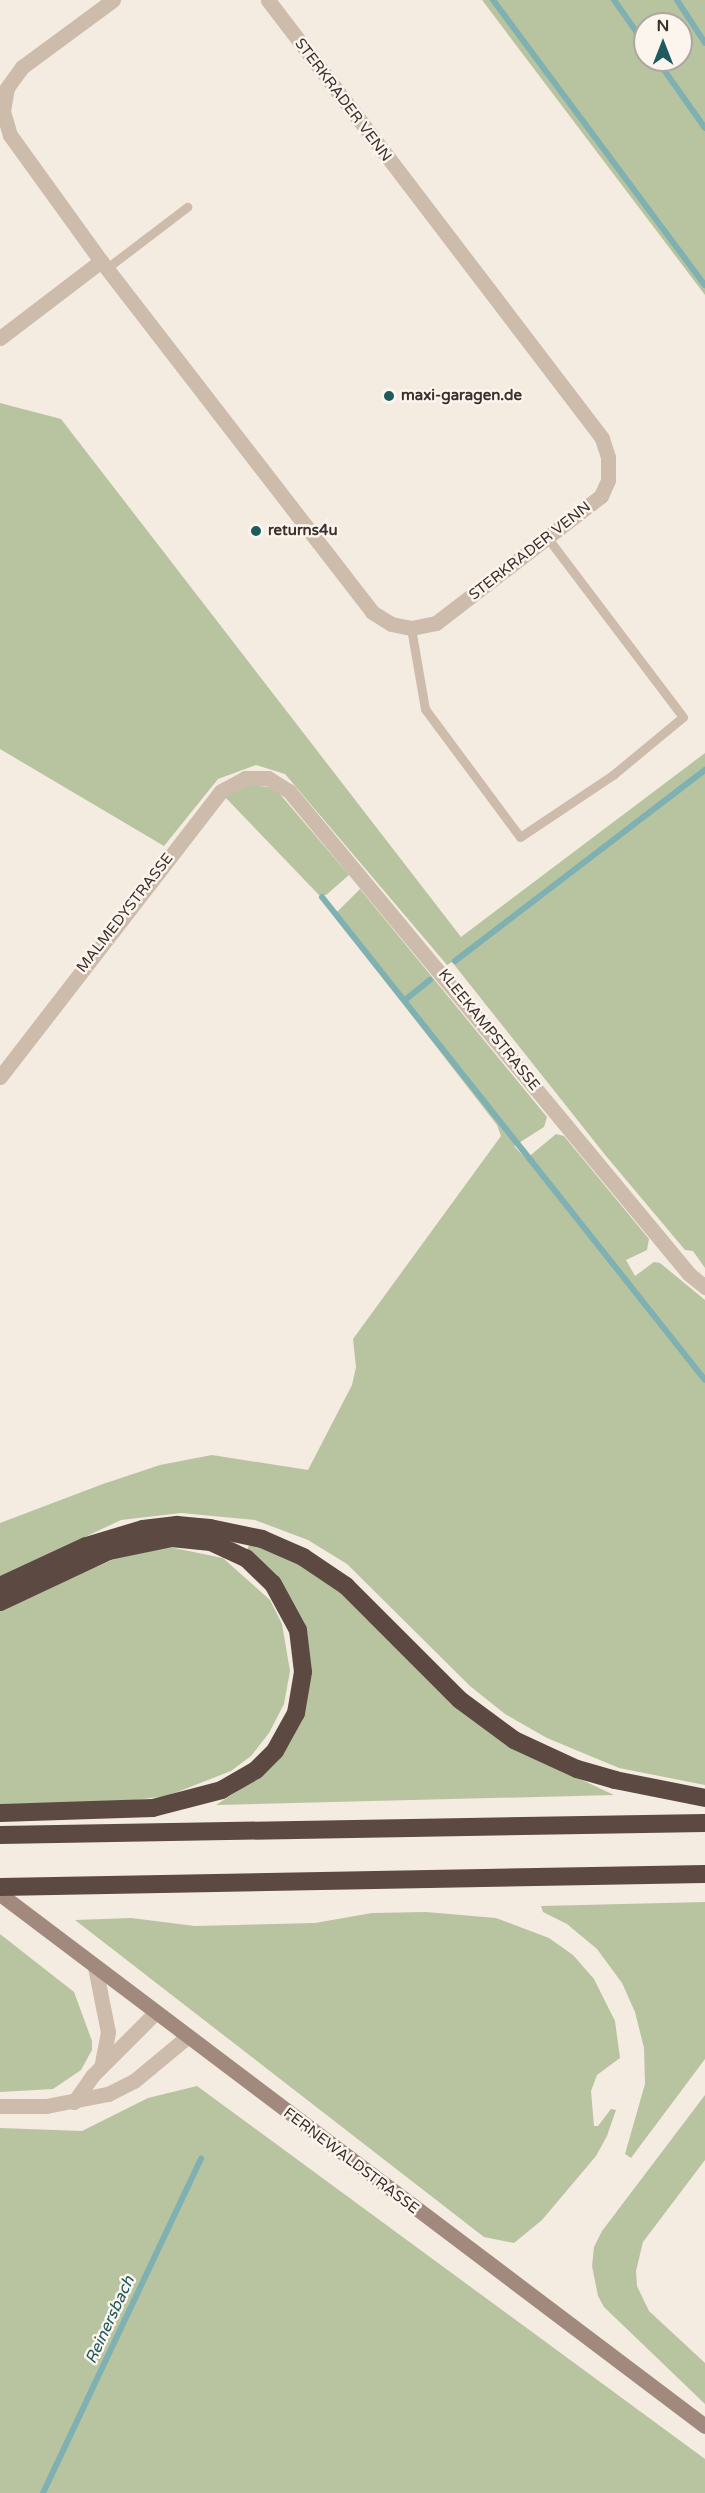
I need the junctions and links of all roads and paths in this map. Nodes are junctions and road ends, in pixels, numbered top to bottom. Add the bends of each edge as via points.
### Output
1 (113, 0) edge
2 (268, 0) edge
3 (187, 207) dead end
4 (104, 265) junction
5 (0, 338) edge
6 (547, 537) junction
7 (411, 628) junction
8 (268, 778) joint
9 (0, 1077) edge
10 (705, 1287) edge
11 (0, 1586) edge
12 (0, 1602) edge
13 (705, 1798) edge
14 (0, 1813) edge
15 (705, 1823) edge
16 (0, 1836) edge
17 (705, 1874) edge
18 (0, 1887) edge
19 (0, 1894) edge
20 (95, 1967) junction
21 (155, 2013) junction
22 (187, 2037) junction
23 (101, 2065) junction
24 (74, 2102) junction
25 (0, 2106) edge
26 (705, 2426) edge

1 - 4 street via 22,67 7,88 3,111 10,135
2 - 6 street, STERKRADER VENN via 602,438 608,457 608,480 601,496
3 - 4 lane
4 - 5 street
4 - 7 street via 372,612 391,624
6 - 7 street, STERKRADER VENN via 435,623
6 - 7 lane via 683,717 614,774 520,837 425,709
8 - 9 street, MALMEDYSTRASSE via 245,778 221,791
8 - 10 street, KLEEKAMPSTRASSE via 289,791 689,1274
11 - 13 highway via 86,1546 143,1529 177,1525 262,1539 303,1557 346,1586 460,1700 514,1740 596,1774
12 - 14 highway via 109,1551 171,1538 211,1542 246,1558 273,1584 298,1630 303,1672 296,1713 275,1751 256,1770 222,1790 153,1808
15 - 16 highway
17 - 18 highway
19 - 20 main road, FERNEWALDSTRASSE
20 - 21 main road, FERNEWALDSTRASSE
20 - 23 street via 108,2032
21 - 22 main road, FERNEWALDSTRASSE
21 - 23 street
22 - 24 street via 134,2081 108,2094
22 - 26 main road, FERNEWALDSTRASSE
23 - 24 street
24 - 25 street

